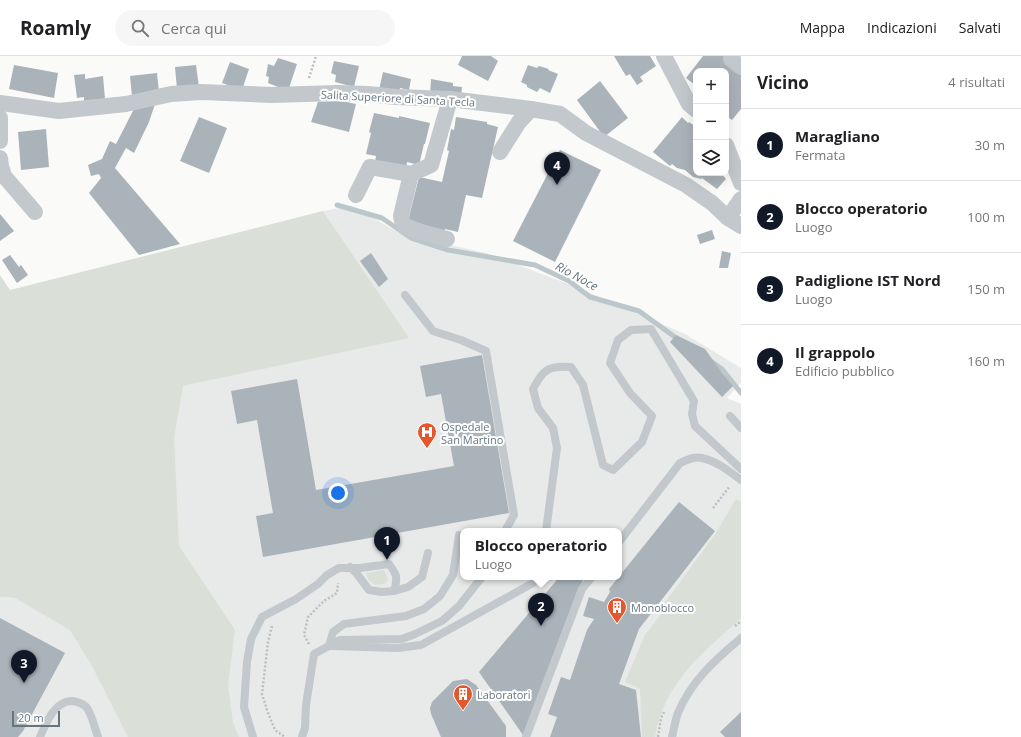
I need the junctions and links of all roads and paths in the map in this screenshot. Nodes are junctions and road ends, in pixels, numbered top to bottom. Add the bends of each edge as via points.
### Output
1 (316, 56) edge
2 (664, 56) edge
3 (305, 94) junction
4 (450, 99) junction
5 (0, 103) edge
6 (531, 108) junction
7 (693, 108) edge
8 (0, 118) edge
9 (0, 141) edge
10 (500, 152) dead end
11 (729, 153) edge
12 (0, 158) edge
13 (411, 174) junction
14 (741, 183) edge
15 (356, 195) dead end
16 (741, 199) edge
17 (35, 212) dead end
18 (735, 222) edge
19 (447, 239) dead end
20 (405, 295) dead end
21 (730, 416) dead end
22 (741, 428) edge
23 (741, 469) edge
24 (739, 478) edge
25 (713, 508) dead end
26 (507, 528) edge
27 (546, 528) edge
28 (459, 534) dead end
29 (622, 538) edge
30 (428, 553) dead end
31 (350, 567) junction
32 (339, 568) junction
33 (480, 580) edge
34 (534, 580) edge
35 (590, 580) edge
36 (394, 590) junction
37 (273, 622) dead end
38 (741, 638) edge
39 (329, 646) junction
40 (314, 654) junction
41 (40, 737) edge
42 (98, 737) edge
43 (253, 737) edge
44 (285, 737) edge
45 (302, 737) edge
46 (526, 737) edge
47 (672, 737) edge

1 - 3 path
2 - 7 street via 688,104
3 - 4 street, Salita Superiore di Santa Tecla via 368,94
3 - 5 street, Salita Superiore di Santa Tecla via 171,94 126,104 59,111
4 - 6 street, Salita Superiore di Santa Tecla
4 - 13 street via 431,165
6 - 10 street
6 - 18 street, Salita Superiore di Santa Tecla via 560,114 586,133 686,185
8 - 9 street
11 - 14 street
12 - 17 street via 4,176
13 - 15 street via 370,167
13 - 19 street via 401,216 403,225
16 - 18 street
20 - 26 lane via 433,332 486,350 514,515
21 - 22 lane
23 - 27 lane via 695,426 692,414 694,401 651,329 631,330 618,340 610,363 630,393 652,416 642,442 613,470 602,465 583,385 571,367 557,366 541,374 533,389 538,408 553,428 557,448
24 - 25 path
24 - 29 lane via 701,457 690,458 680,463
28 - 39 lane via 453,575 440,596 424,608 406,616 344,624 333,632
30 - 36 lane via 422,577 408,587
31 - 32 lane
31 - 36 lane via 369,590
31 - 36 lane via 389,564 397,575
32 - 40 path via 337,593 308,616 304,635
32 - 43 lane via 296,599 262,617 251,639 247,662 244,707
33 - 39 lane via 459,606 442,621 415,634 402,639 340,640
34 - 39 lane via 421,645 398,648
35 - 46 lane via 582,589
37 - 44 path via 262,694 275,730
38 - 47 lane via 699,678 678,714
39 - 40 lane
40 - 45 lane
41 - 42 lane via 57,707 67,701 78,702 87,708

